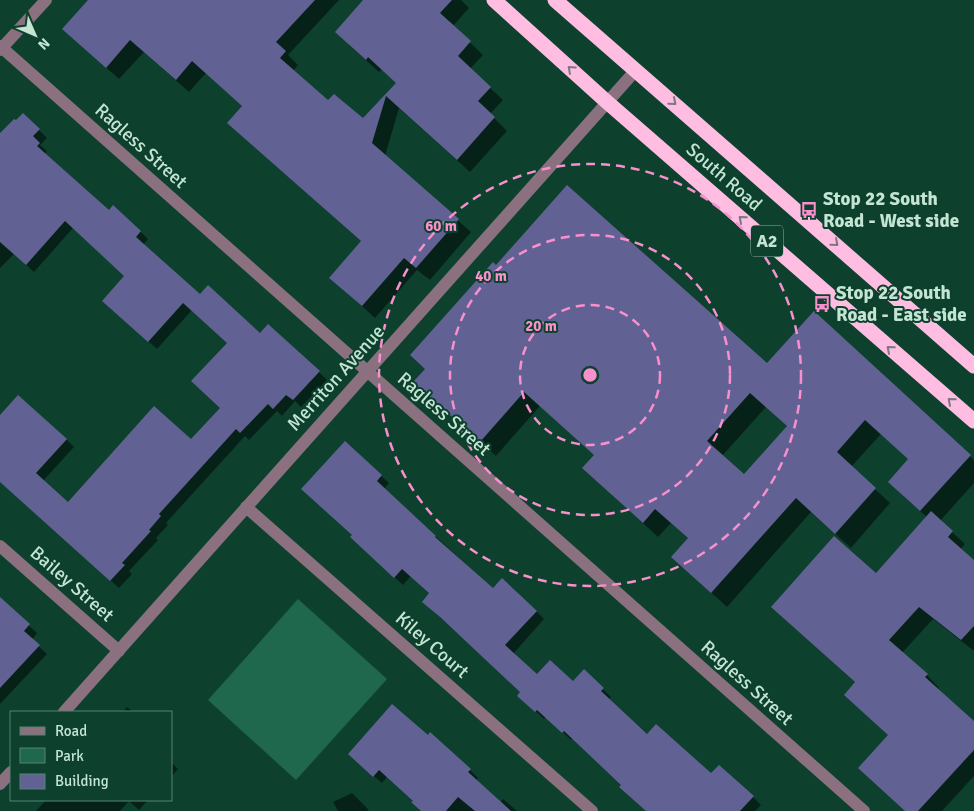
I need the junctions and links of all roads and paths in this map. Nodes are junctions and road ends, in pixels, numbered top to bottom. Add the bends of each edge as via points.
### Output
1 (46, 0) edge
2 (494, 0) edge
3 (555, 0) edge
4 (1, 48) edge
5 (636, 70) junction
6 (607, 102) junction
7 (974, 366) edge
8 (367, 371) junction
9 (974, 421) edge
10 (246, 507) junction
11 (0, 546) edge
12 (119, 651) junction
13 (65, 711) edge
14 (10, 773) edge
15 (0, 784) edge
16 (592, 811) edge
17 (864, 811) edge

1 - 4 street
6 -> 2 highway, South Road / A2
3 - 5 highway, South Road / A2
4 - 8 street, Ragless Street
5 - 6 street, Merriton Avenue
5 -> 7 highway, South Road / A2
6 - 8 street, Merriton Avenue
9 -> 6 highway, South Road / A2
8 - 10 street, Merriton Avenue
8 - 17 street, Ragless Street
10 - 12 street, Merriton Avenue
10 - 16 street, Kiley Court
11 - 12 street, Bailey Street
12 - 13 street, Merriton Avenue
14 - 15 street

